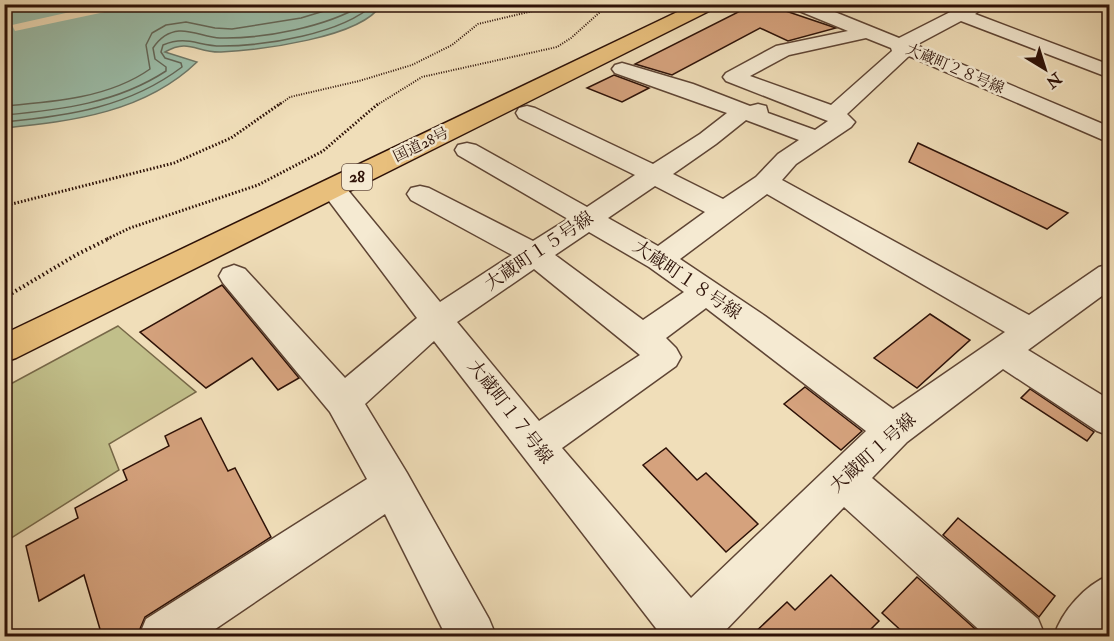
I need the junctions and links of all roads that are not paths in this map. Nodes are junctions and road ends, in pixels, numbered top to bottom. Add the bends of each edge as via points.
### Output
1 (709, 4) edge
2 (798, 4) edge
3 (981, 4) edge
4 (1105, 4) edge
5 (1110, 6) edge
6 (961, 15) junction
7 (869, 32) junction
8 (900, 45) junction
9 (622, 69) dead end
10 (1110, 72) edge
11 (781, 95) junction
12 (527, 113) dead end
13 (748, 113) junction
14 (834, 114) junction
15 (1110, 136) edge
16 (817, 139) junction
17 (467, 150) dead end
18 (654, 175) junction
19 (766, 182) junction
20 (333, 189) junction
21 (420, 194) dead end
22 (724, 211) junction
23 (588, 217) junction
24 (534, 254) junction
25 (660, 260) junction
26 (1110, 274) edge
27 (234, 276) dead end
28 (706, 292) junction
29 (438, 320) junction
30 (643, 337) junction
31 (1016, 341) junction
32 (4, 349) edge
33 (343, 401) junction
34 (1110, 420) edge
35 (893, 430) junction
36 (535, 445) junction
37 (843, 479) junction
38 (392, 486) junction
39 (1109, 599) edge
40 (163, 636) edge
41 (472, 636) edge
42 (689, 636) edge
43 (1021, 636) edge
44 (1078, 636) edge

1 - 20 highway, 国道28号 / 28
2 - 7 street, 大蔵町２８号線
3 - 6 street
4 - 5 street
6 - 8 street
6 - 10 street
7 - 8 street, 大蔵町２８号線
7 - 11 street via 783,50 733,77
8 - 14 street via 902,52
8 - 15 street, 大蔵町２８号線
9 - 13 street
11 - 13 street, 大蔵町１５号線
11 - 14 street
12 - 18 street
13 - 16 street
13 - 18 street, 大蔵町１５号線
14 - 16 street via 843,122
16 - 19 street via 787,159
17 - 23 street, 大蔵町１８号線
18 - 22 street
18 - 23 street, 大蔵町１５号線
19 - 22 street
19 - 31 street
20 - 29 street, 大蔵町１７号線
20 - 32 highway, 国道28号 / 28
21 - 24 street
22 - 25 street
23 - 24 street, 大蔵町１５号線
23 - 25 street, 大蔵町１８号線
24 - 29 street, 大蔵町１５号線
24 - 30 street
25 - 28 street, 大蔵町１８号線
26 - 31 street, 大蔵町１号線
27 - 33 street
28 - 30 street
28 - 35 street, 大蔵町１８号線
29 - 33 street, 大蔵町１５号線
29 - 36 street, 大蔵町１７号線
30 - 36 street via 664,357
31 - 34 street
31 - 35 street, 大蔵町１号線
33 - 38 street
35 - 37 street, 大蔵町１号線
36 - 42 street, 大蔵町１７号線
37 - 42 street, 大蔵町１号線
37 - 43 street
38 - 40 street
38 - 41 street
39 - 44 street

